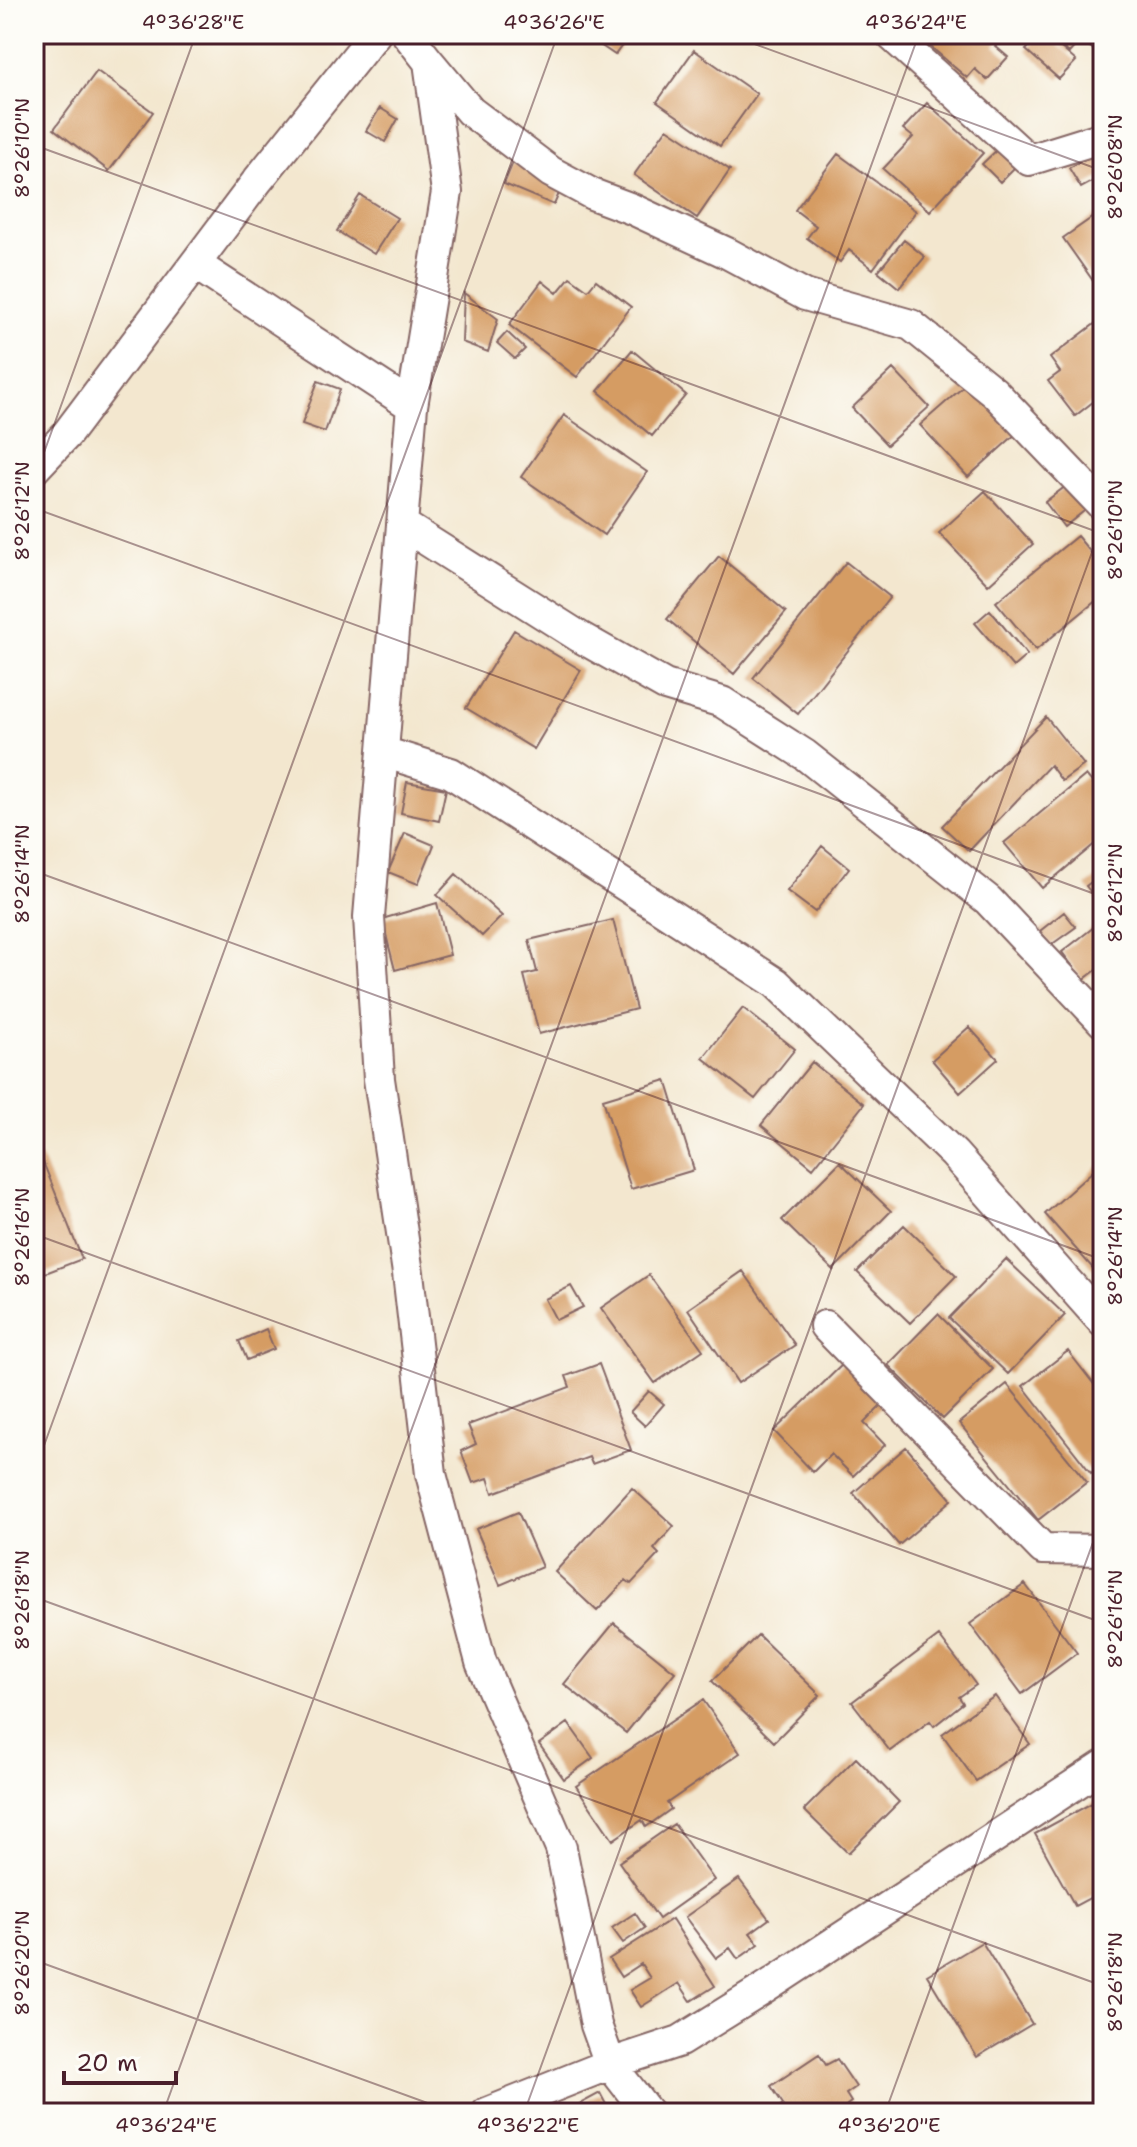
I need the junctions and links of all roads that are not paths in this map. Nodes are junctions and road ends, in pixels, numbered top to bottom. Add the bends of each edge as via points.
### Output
1 (375, 34) edge
2 (407, 34) edge
3 (890, 34) edge
4 (429, 62) junction
5 (1103, 137) edge
6 (195, 264) junction
7 (412, 406) junction
8 (34, 469) edge
9 (1103, 506) edge
10 (403, 525) junction
11 (383, 752) junction
12 (1103, 1022) edge
13 (1103, 1322) edge
14 (825, 1326) dead end
15 (1103, 1550) edge
16 (1103, 1766) edge
17 (610, 2064) junction
18 (487, 2113) edge
19 (648, 2113) edge

1 - 6 street
2 - 4 street
3 - 5 street via 1029,160
4 - 7 street via 447,192
4 - 9 street via 470,111 551,172 805,295 911,325 994,392
6 - 7 street
6 - 8 street via 67,434
7 - 10 street
10 - 11 street
10 - 12 street via 580,637 665,685 722,702 805,755 988,900
11 - 13 street via 451,773 776,983 954,1154
11 - 17 street via 370,947 379,1079 431,1474 481,1662 561,1848 596,2025
14 - 15 street via 1043,1549
16 - 17 street via 680,2041
17 - 18 street
17 - 19 street

